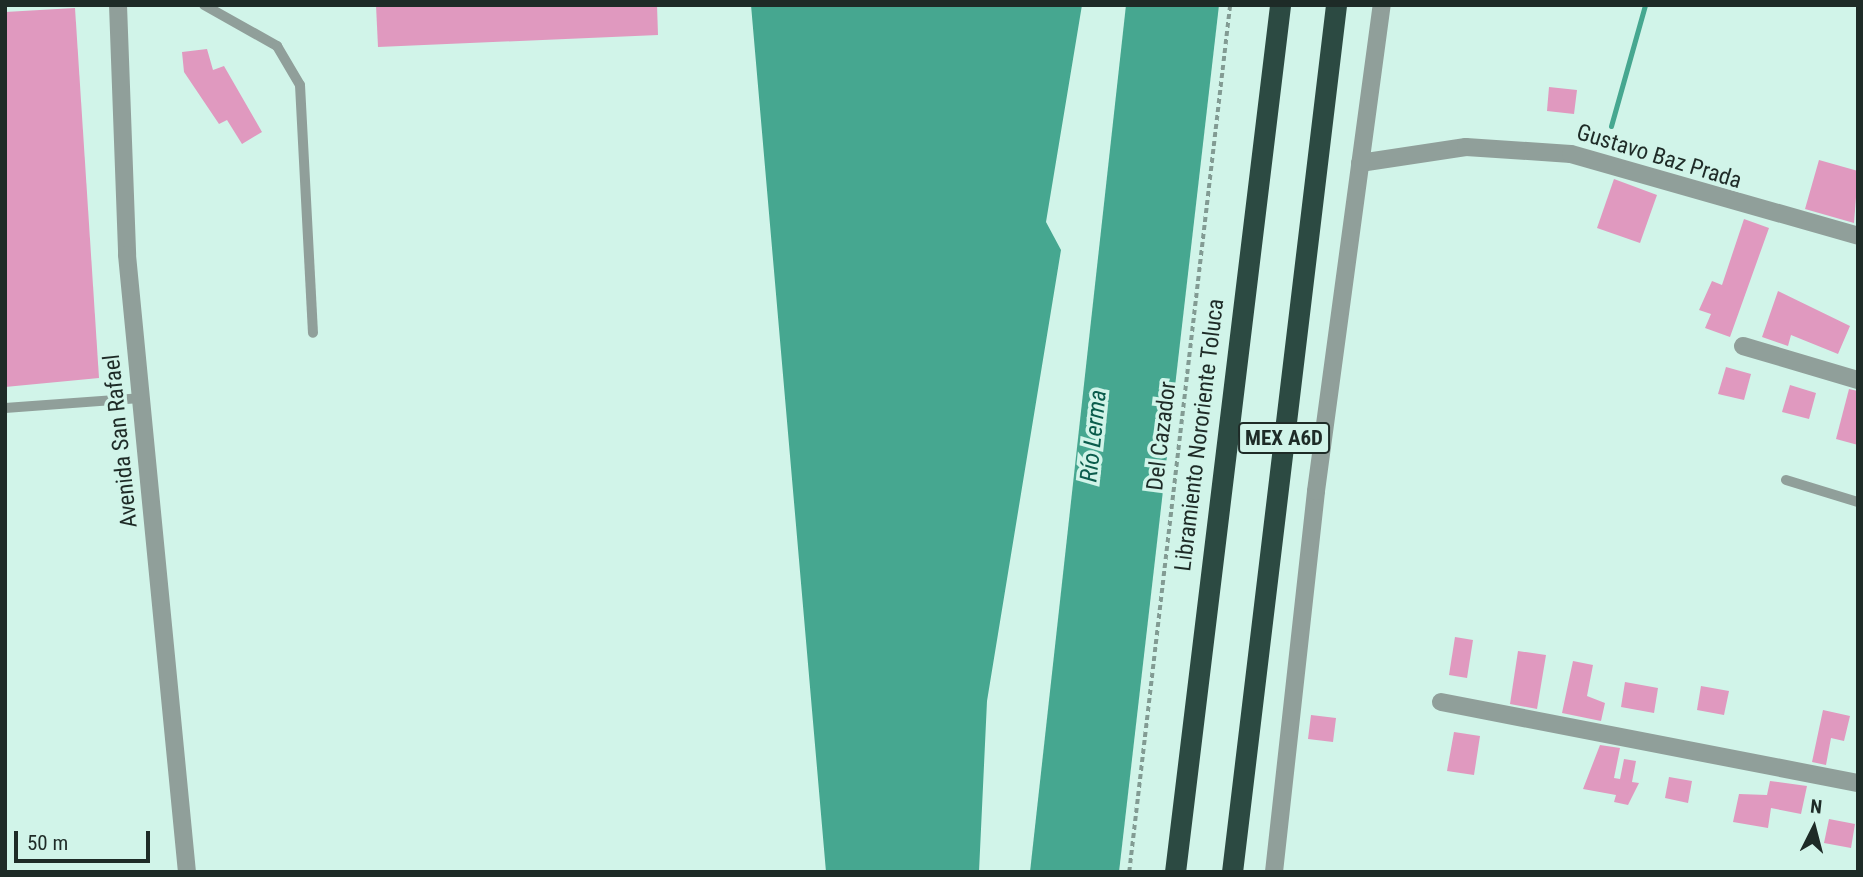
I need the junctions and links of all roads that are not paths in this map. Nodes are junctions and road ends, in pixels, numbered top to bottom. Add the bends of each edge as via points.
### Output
1 (118, 5) edge
2 (204, 5) edge
3 (1280, 5) edge
4 (1336, 5) edge
5 (1382, 5) edge
6 (1360, 163) junction
7 (1858, 236) edge
8 (313, 333) dead end
9 (1743, 346) dead end
10 (1858, 380) edge
11 (140, 398) junction
12 (5, 408) edge
13 (1786, 480) dead end
14 (1858, 502) edge
15 (1441, 702) dead end
16 (1858, 783) edge
17 (187, 872) edge
18 (1175, 872) edge
19 (1232, 872) edge
20 (1274, 872) edge

1 - 11 street, Avenida San Rafael
2 - 8 lane via 277,46 300,85
3 - 18 highway, Libramiento Nororiente Toluca / MEX A6D
4 - 19 highway, MEX A6D
5 - 6 street
6 - 7 street, Gustavo Baz Prada via 1466,147 1570,154
6 - 20 street
9 - 10 street
11 - 12 lane
11 - 17 street, Avenida San Rafael
13 - 14 lane
15 - 16 street

